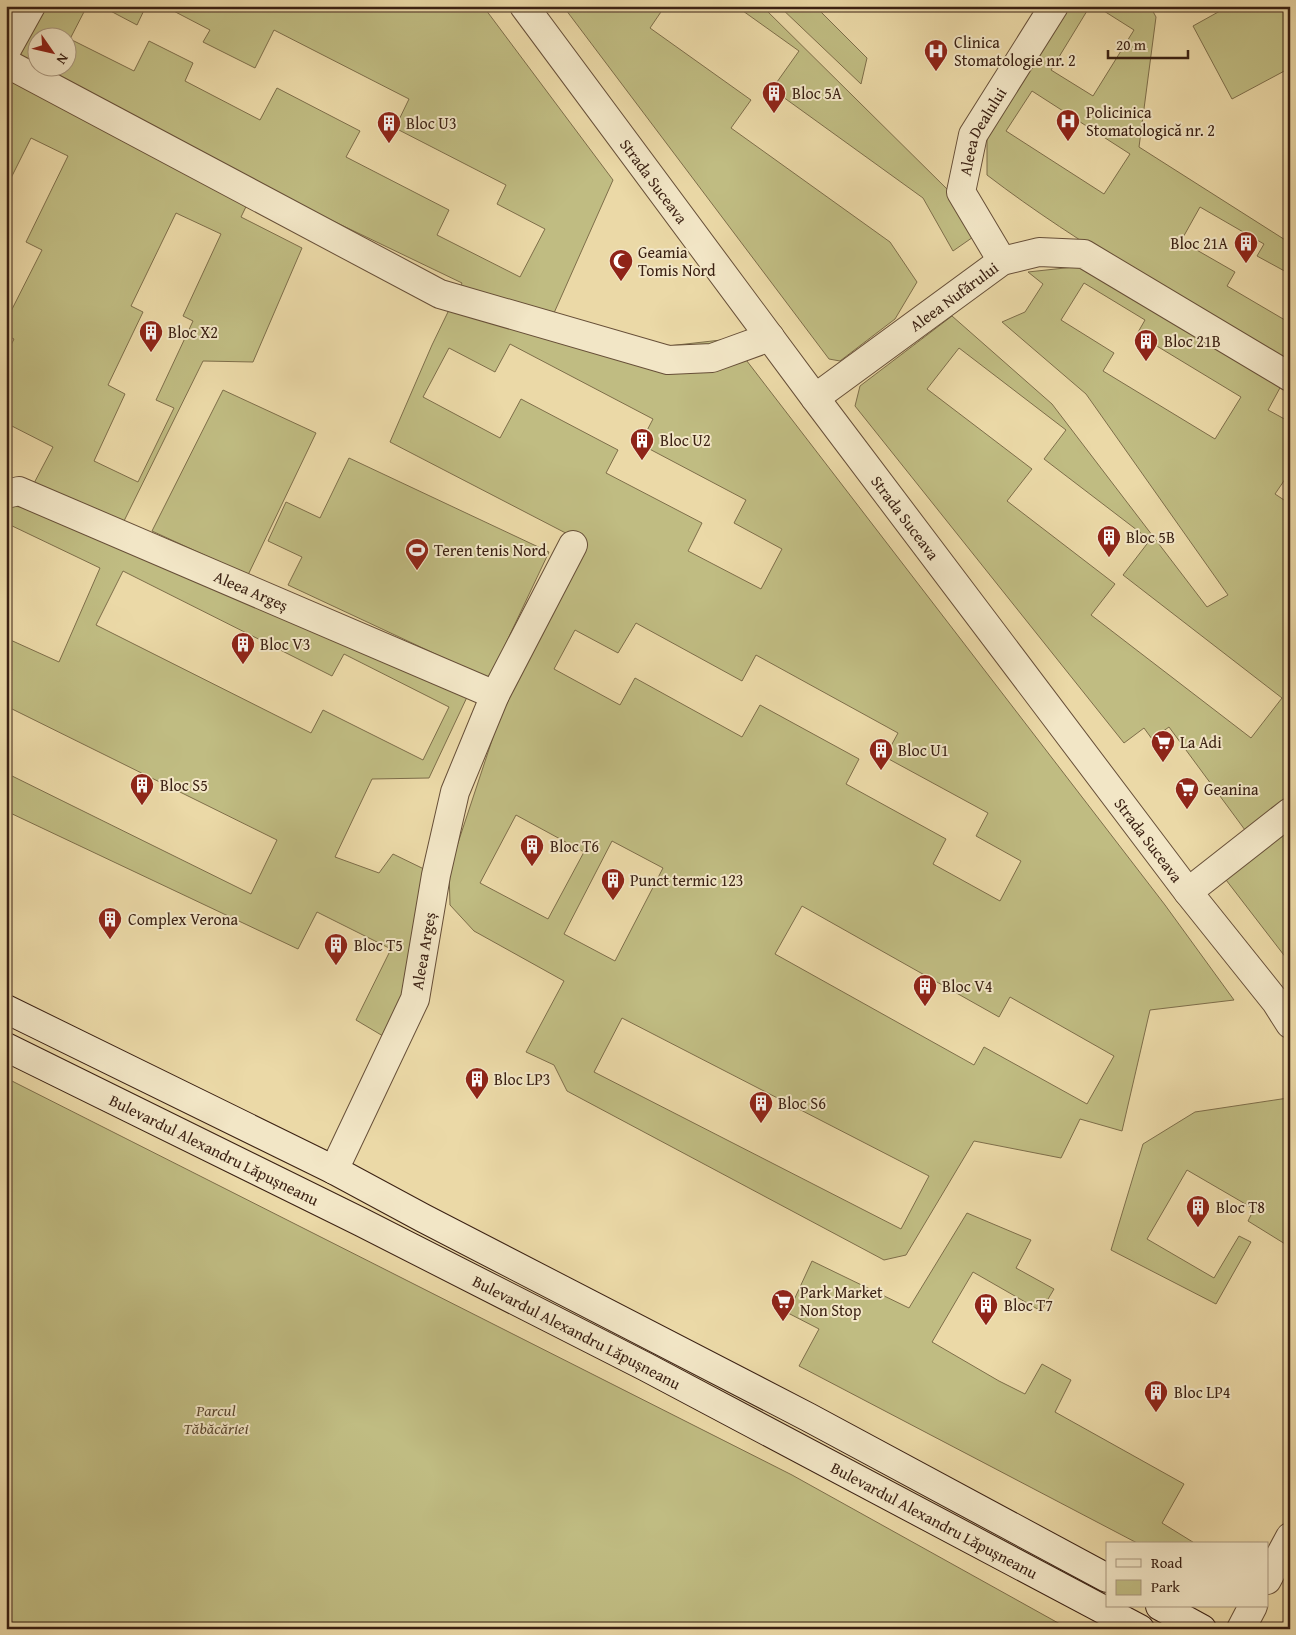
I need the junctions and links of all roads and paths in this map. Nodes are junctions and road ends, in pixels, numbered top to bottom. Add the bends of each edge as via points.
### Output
1 (31, 6) edge
2 (524, 6) edge
3 (1054, 6) edge
4 (6, 51) edge
5 (6, 63) edge
6 (1002, 261) junction
7 (770, 337) junction
8 (1290, 377) edge
9 (815, 398) junction
10 (6, 494) edge
11 (572, 544) dead end
12 (496, 695) junction
13 (1290, 812) edge
14 (1188, 892) junction
15 (6, 1009) edge
16 (1290, 1024) edge
17 (6, 1047) edge
18 (334, 1170) junction
19 (1290, 1537) edge
20 (1106, 1577) edge
21 (1268, 1578) edge
22 (1164, 1608) edge
23 (1252, 1608) edge
24 (1140, 1629) edge
25 (1202, 1629) edge
26 (1242, 1629) edge

1 - 4 street
2 - 7 street, Strada Suceava
3 - 6 street, Aleea Dealului via 973,135 961,192
5 - 7 street via 440,294 668,360 712,358
6 - 8 street, Aleea Nufărului via 1039,252 1084,254
6 - 9 street, Aleea Nufărului
7 - 9 street, Strada Suceava
9 - 14 street, Strada Suceava
10 - 12 street, Aleea Argeș via 19,491
11 - 12 street, Aleea Argeș
12 - 18 street, Aleea Argeș via 455,792 436,876 415,999
13 - 14 street
14 - 16 street, Strada Suceava
15 - 18 street, Bulevardul Alexandru Lăpușneanu
17 - 24 street, Bulevardul Alexandru Lăpușneanu via 653,1371
18 - 20 street, Bulevardul Alexandru Lăpușneanu via 808,1417
19 - 21 street
22 - 25 street
23 - 26 street

